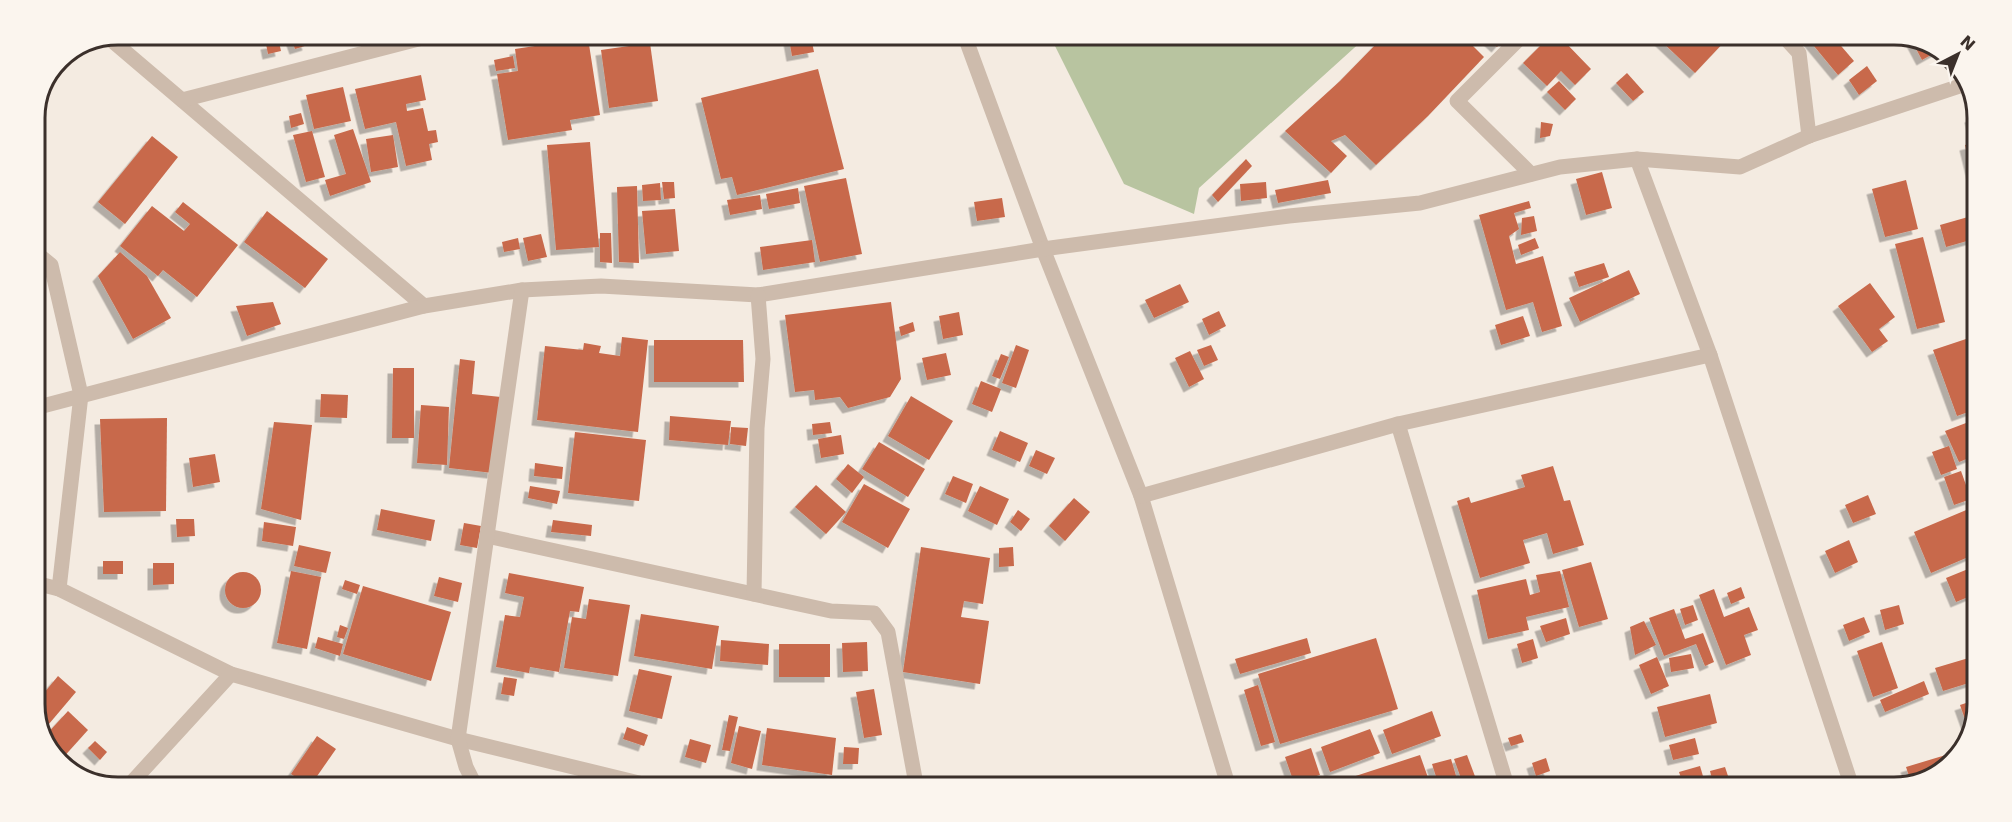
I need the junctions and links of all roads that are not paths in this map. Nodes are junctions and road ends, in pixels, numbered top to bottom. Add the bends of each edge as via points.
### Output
1 (118, 45) edge
2 (395, 45) edge
3 (968, 45) edge
4 (1513, 45) edge
5 (1791, 45) edge
6 (1959, 86) edge
7 (182, 100) junction
8 (1809, 136) junction
9 (1637, 159) junction
10 (1531, 174) junction
11 (1043, 249) junction
12 (45, 260) edge
13 (522, 290) junction
14 (758, 295) junction
15 (424, 306) junction
16 (1710, 355) junction
17 (81, 395) junction
18 (45, 405) edge
19 (1398, 424) junction
20 (1141, 496) junction
21 (487, 536) junction
22 (45, 586) edge
23 (59, 589) junction
24 (754, 594) junction
25 (231, 674) junction
26 (458, 739) junction
27 (137, 777) edge
28 (471, 777) edge
29 (614, 777) edge
30 (915, 777) edge
31 (1226, 777) edge
32 (1504, 777) edge
33 (1849, 777) edge

1 - 7 street
2 - 7 street
3 - 11 street
4 - 10 street via 1457,101
5 - 8 street via 1798,53
6 - 8 street
7 - 15 street
8 - 9 street via 1740,167
9 - 10 street
9 - 16 street
10 - 11 street via 1420,203
11 - 14 street
11 - 20 street
12 - 17 street via 51,265
13 - 14 street via 601,286
13 - 15 street
13 - 21 street
14 - 24 street via 763,359 757,428
15 - 17 street
16 - 19 street
16 - 33 street
17 - 18 street
17 - 23 street
19 - 20 street
19 - 32 street
20 - 31 street
21 - 24 street
21 - 26 street
22 - 23 street
23 - 25 street
24 - 30 street via 831,611 873,613 888,632
25 - 26 street
25 - 27 street
26 - 28 street
26 - 29 street

